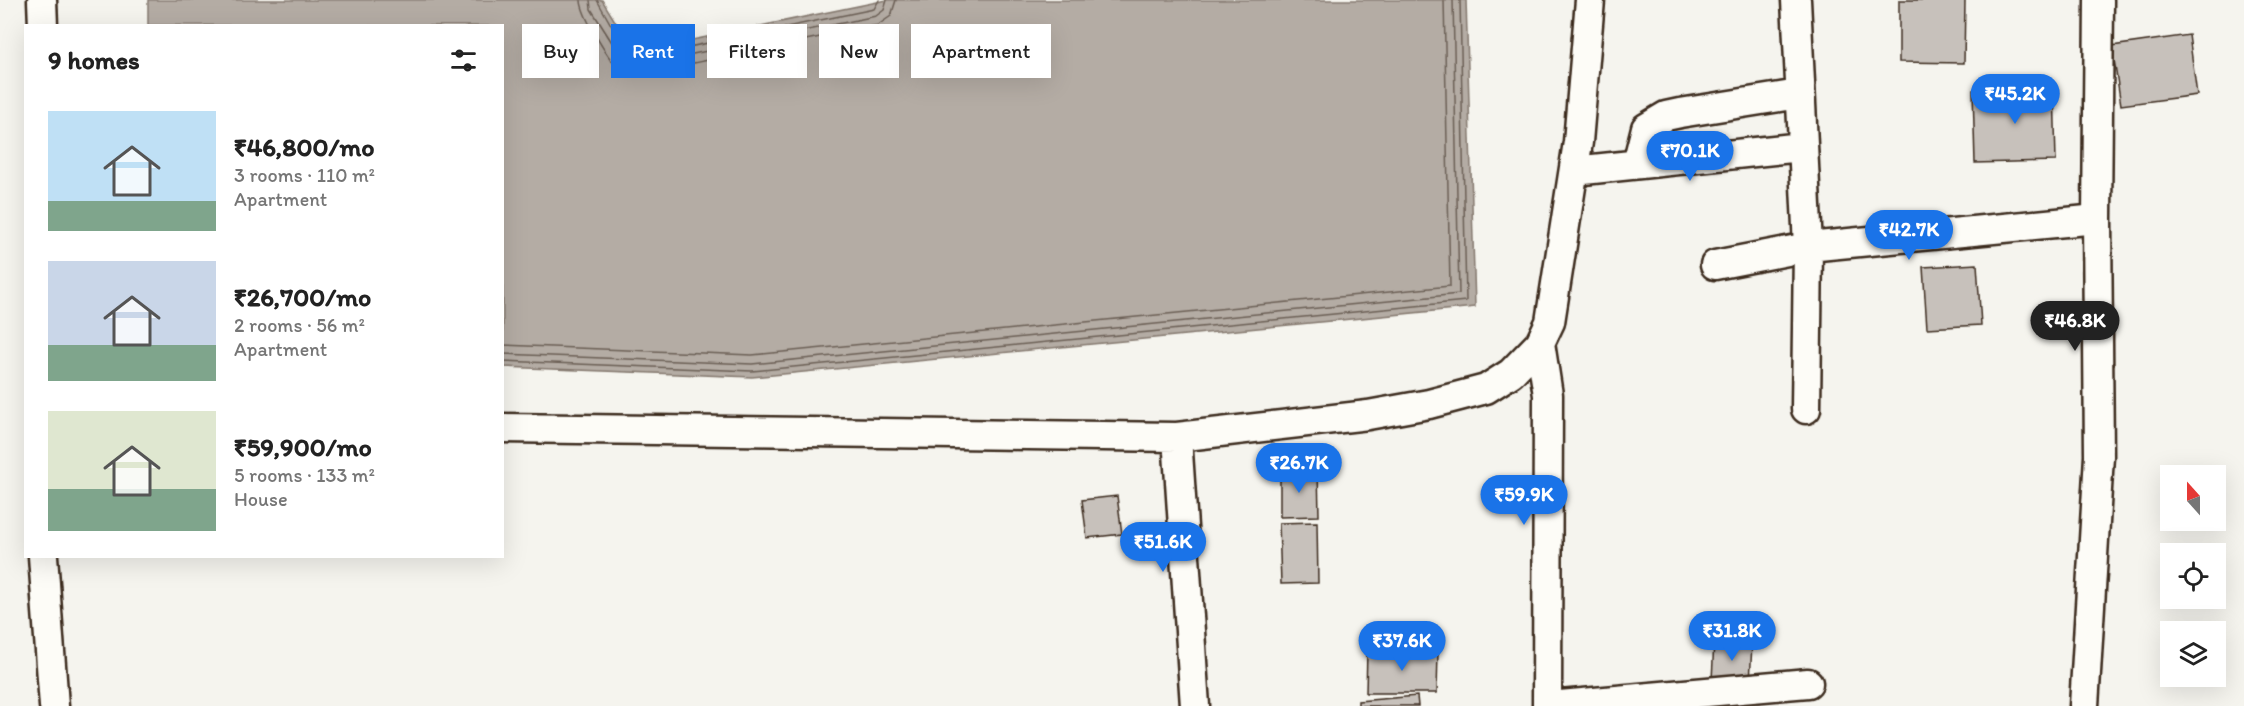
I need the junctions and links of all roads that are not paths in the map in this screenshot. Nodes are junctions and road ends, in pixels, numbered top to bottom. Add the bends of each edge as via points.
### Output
1 (42, 0) edge
2 (1590, 0) edge
3 (1796, 0) edge
4 (2099, 0) edge
5 (43, 24) edge
6 (1799, 94) junction
7 (1802, 147) junction
8 (1637, 164) junction
9 (1574, 171) junction
10 (2097, 219) junction
11 (1808, 247) junction
12 (1715, 265) dead end
13 (1540, 344) junction
14 (1806, 409) dead end
15 (504, 428) edge
16 (1177, 436) junction
17 (43, 558) edge
18 (1808, 683) dead end
19 (54, 706) edge
20 (1195, 706) edge
21 (1548, 706) edge
22 (2084, 706) edge

1 - 5 street
2 - 9 street
3 - 6 street
4 - 10 street
6 - 7 street
6 - 8 street via 1666,116 1646,128
7 - 8 street
7 - 11 street
8 - 9 street
9 - 13 street via 1550,322
10 - 11 street
10 - 22 street via 2099,456
11 - 12 street
11 - 14 street
13 - 16 street via 1511,373 1486,389 1429,404 1368,415
13 - 21 street via 1548,395
15 - 16 street
16 - 20 street
17 - 19 street
18 - 21 street

